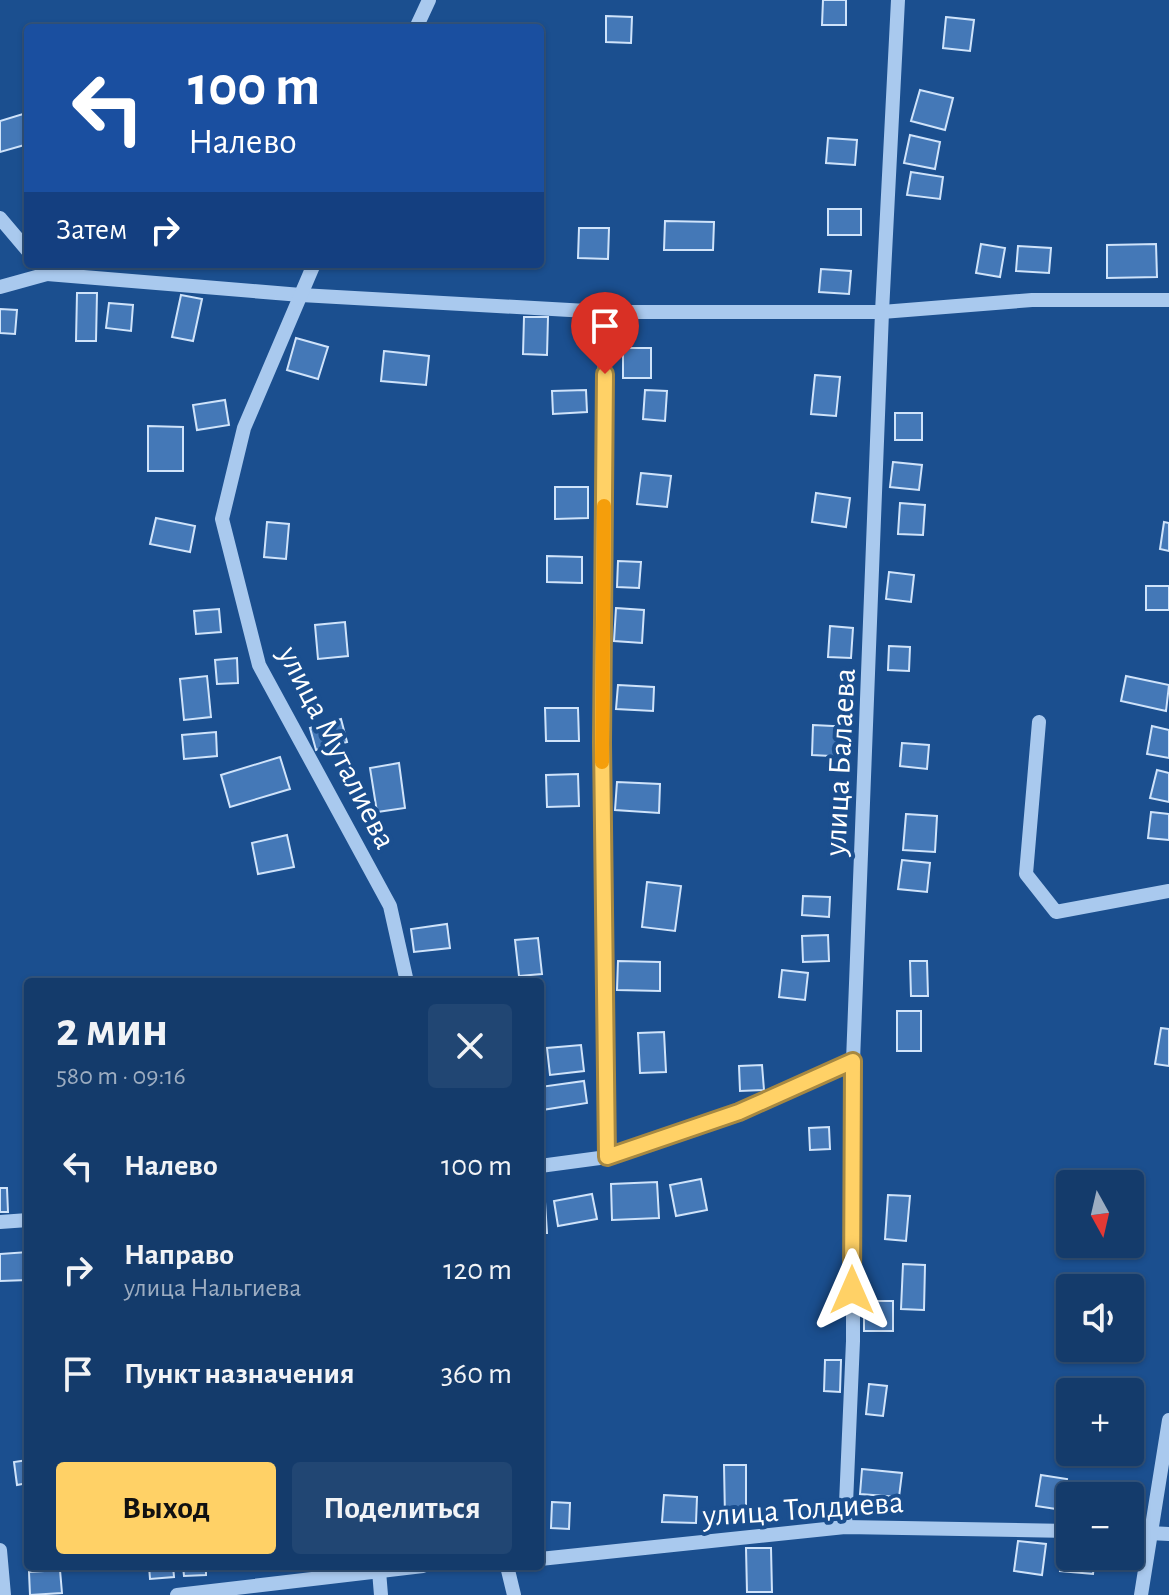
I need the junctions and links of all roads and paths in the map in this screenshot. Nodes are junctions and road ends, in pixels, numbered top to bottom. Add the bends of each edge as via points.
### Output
1 (429, 0) edge
2 (898, 0) edge
3 (418, 24) edge
4 (0, 218) edge
5 (24, 246) edge
6 (312, 268) edge
7 (43, 269) edge
8 (0, 287) edge
9 (301, 295) junction
10 (1169, 300) edge
11 (605, 312) junction
12 (882, 312) junction
13 (1039, 722) dead end
14 (1169, 891) edge
15 (406, 978) edge
16 (853, 1061) junction
17 (607, 1157) junction
18 (544, 1165) edge
19 (24, 1220) edge
20 (0, 1222) edge
21 (1169, 1420) edge
22 (845, 1527) junction
23 (1056, 1531) edge
24 (1144, 1533) edge
25 (1151, 1533) junction
26 (1169, 1534) edge
27 (0, 1550) edge
28 (544, 1559) edge
29 (388, 1570) edge
30 (508, 1570) edge
31 (379, 1571) junction
32 (4, 1595) edge
33 (177, 1595) edge
34 (381, 1595) edge
35 (514, 1595) edge
36 (1141, 1595) edge

1 - 3 street
2 - 12 street, улица Балаева
4 - 5 street
6 - 9 street, улица Муталиева
7 - 8 street
7 - 9 street
9 - 11 street
9 - 15 street, улица Муталиева via 244,428 222,519 259,665 390,906
10 - 12 street via 1032,300
11 - 12 street
11 - 17 street via 602,743
12 - 16 street, улица Балаева
13 - 14 street via 1026,874 1048,903 1056,912
16 - 17 street via 739,1112
16 - 22 street, улица Балаева via 853,1341
17 - 18 street
19 - 20 street
21 - 25 street
22 - 23 street, улица Толдиева
22 - 28 street, улица Толдиева
24 - 25 street
25 - 26 street
25 - 36 street
27 - 32 street
29 - 31 street
30 - 35 street
31 - 33 street
31 - 34 street

